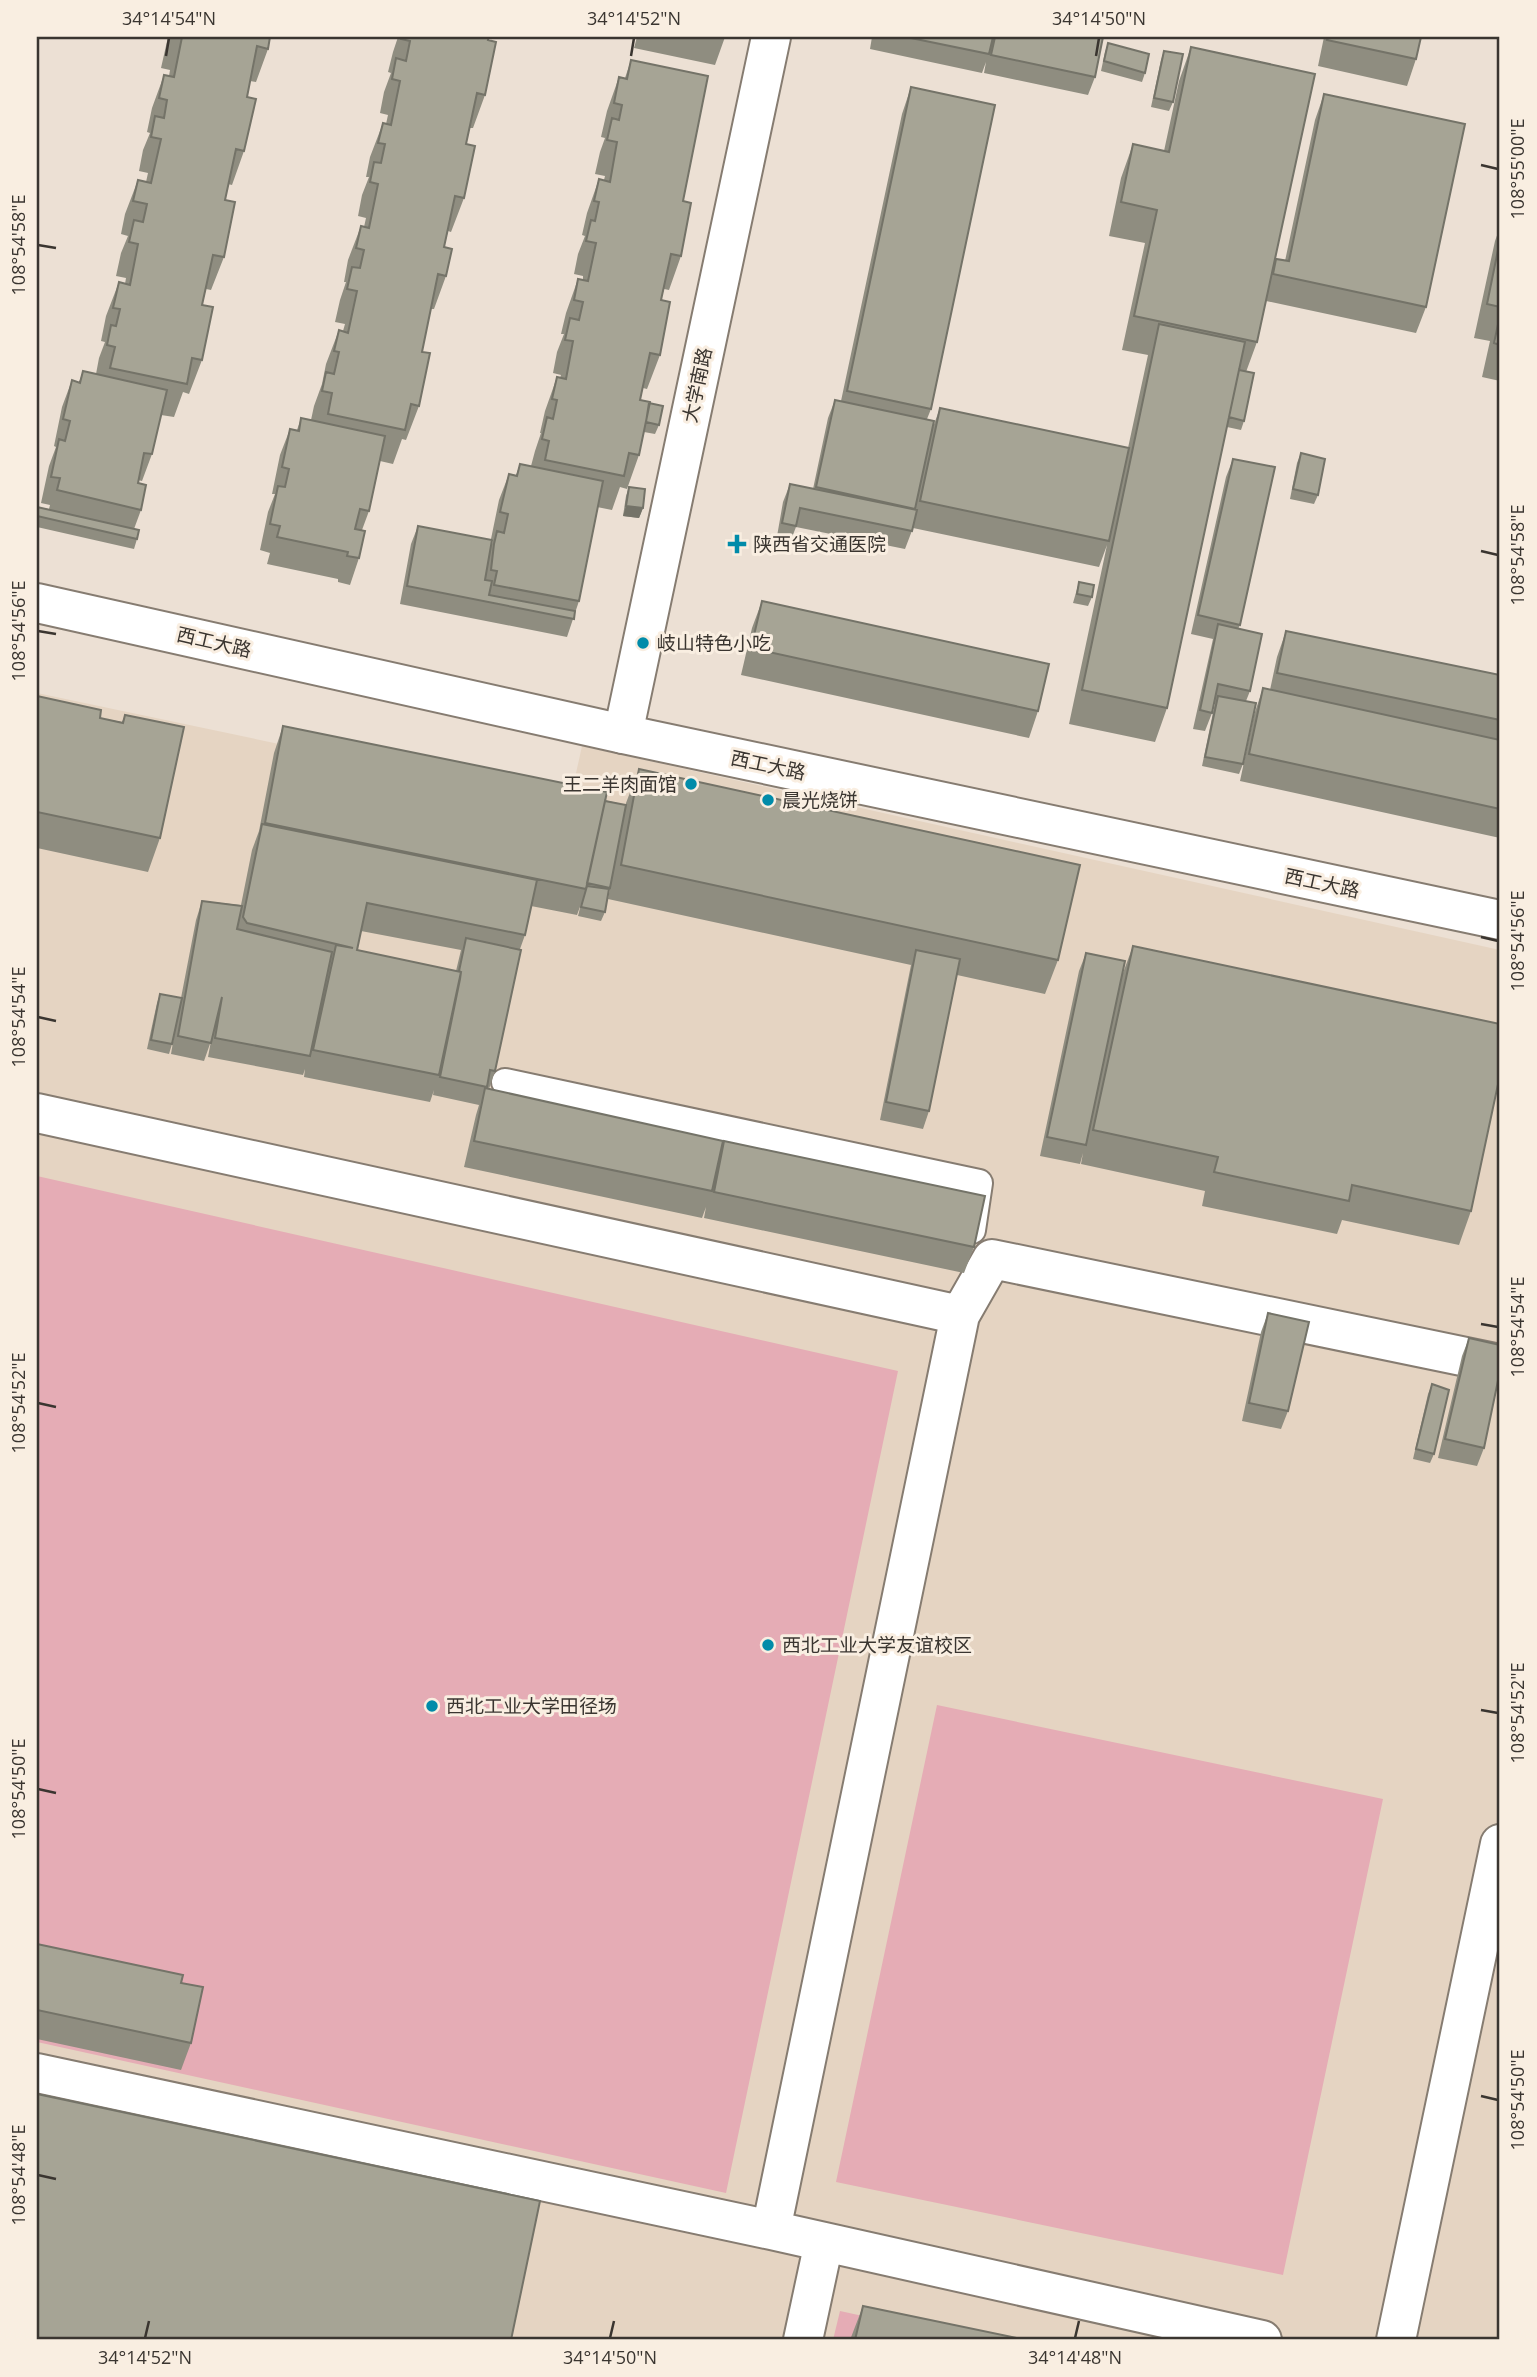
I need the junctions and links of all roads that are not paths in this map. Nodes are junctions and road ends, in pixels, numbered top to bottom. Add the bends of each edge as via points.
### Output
1 (771, 37) edge
2 (37, 603) edge
3 (623, 734) junction
4 (1500, 920) edge
5 (505, 1082) dead end
6 (37, 1113) edge
7 (960, 1315) junction
8 (1500, 1364) edge
9 (1500, 1844) edge
10 (37, 2073) edge
11 (771, 2230) junction
12 (824, 2242) junction
13 (803, 2340) edge
14 (1262, 2340) edge
15 (1396, 2340) edge

1 - 3 street, 大学南路
2 - 3 street, 西工大路
3 - 4 street, 西工大路
5 - 7 lane via 979,1183
6 - 7 street
7 - 8 street via 992,1259
7 - 11 street
9 - 15 street
10 - 11 street
11 - 12 street
12 - 13 street
12 - 14 street

